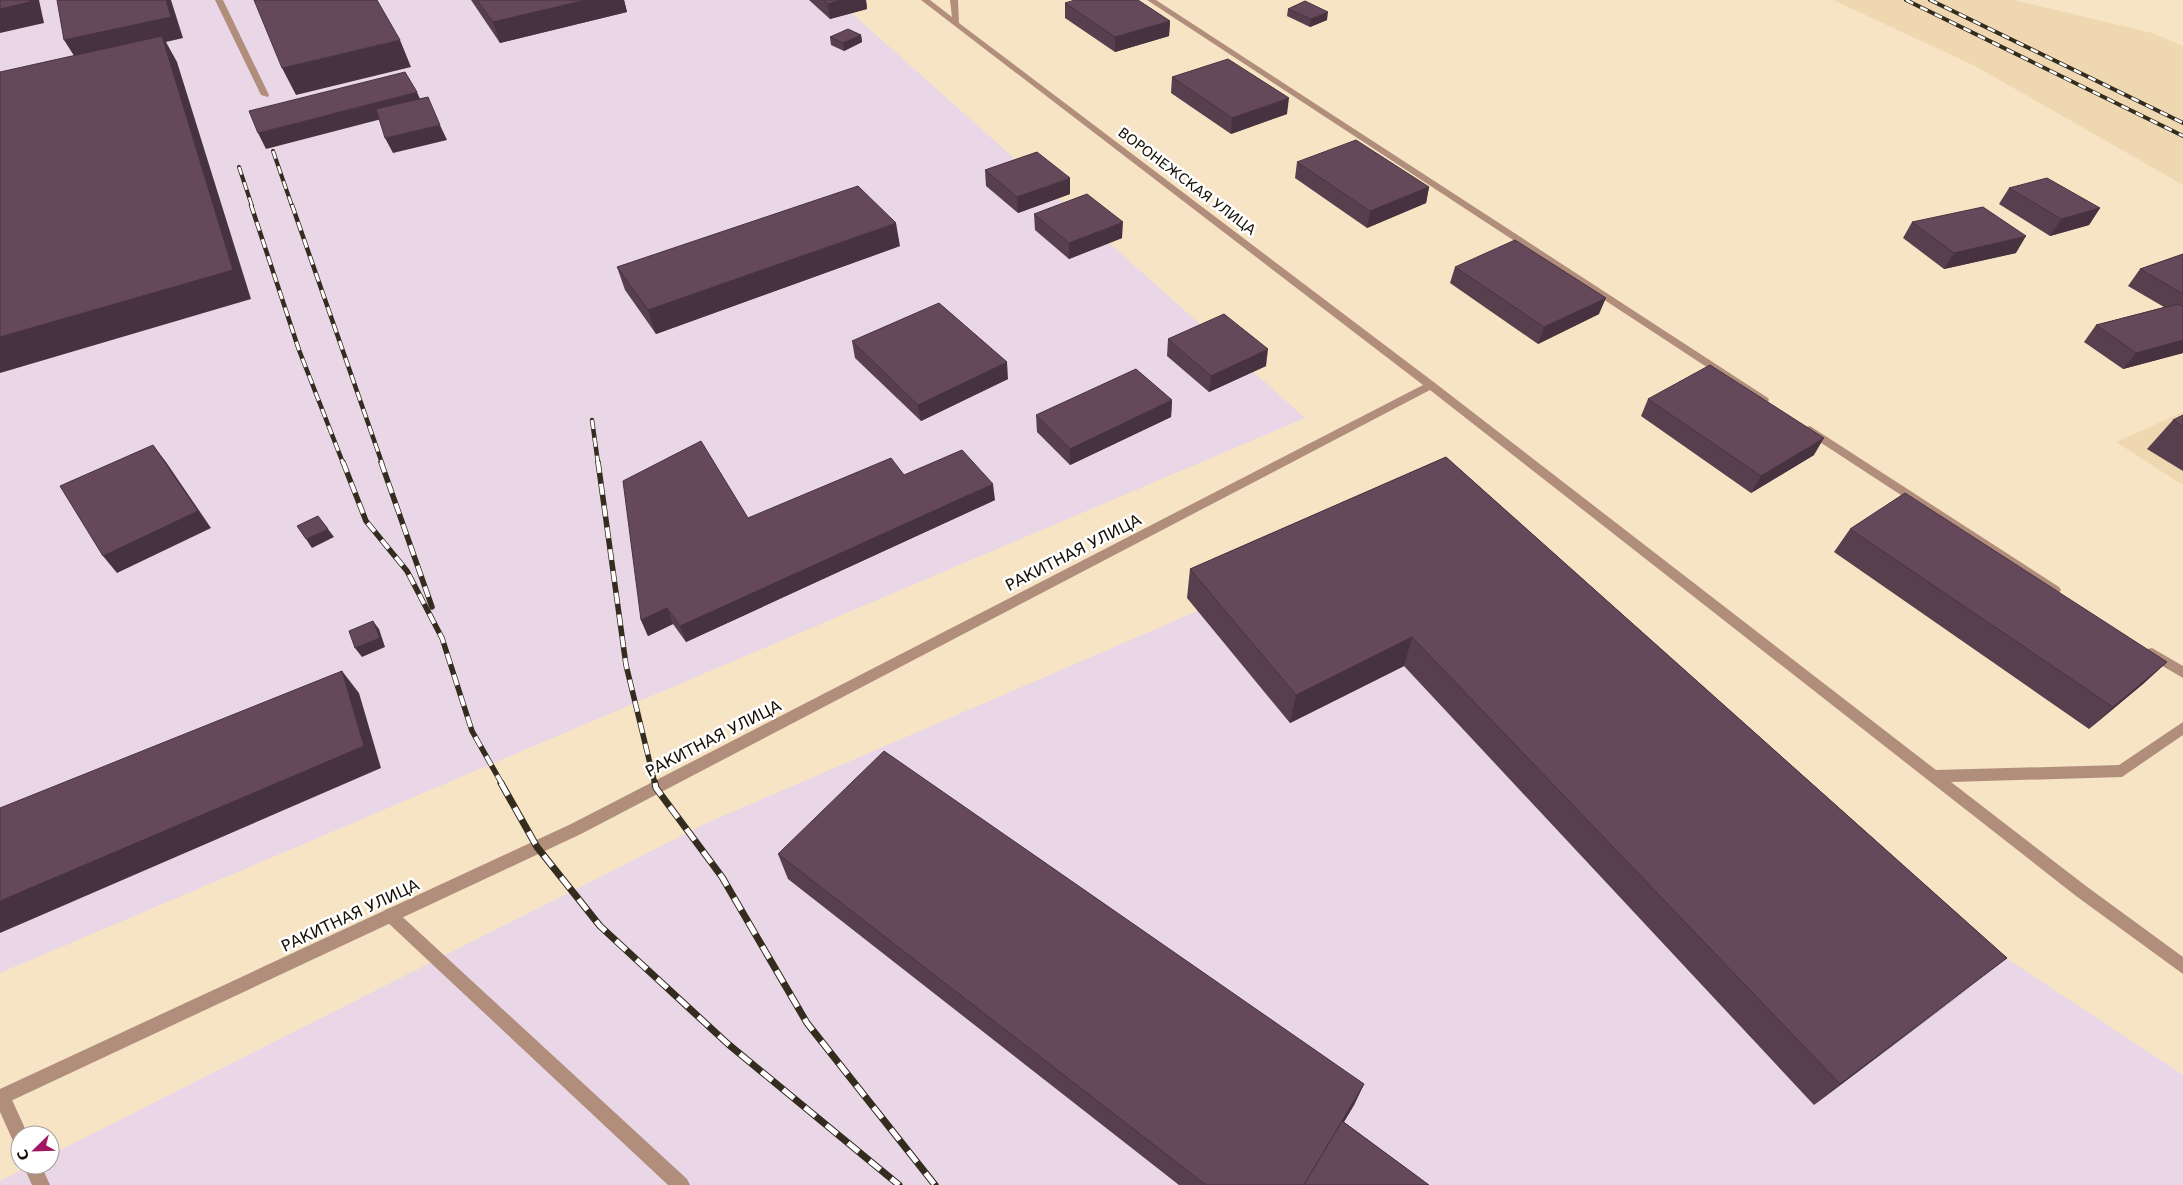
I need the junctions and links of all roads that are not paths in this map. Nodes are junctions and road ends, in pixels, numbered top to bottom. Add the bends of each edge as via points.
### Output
1 (219, 0) edge
2 (925, 0) edge
3 (954, 0) edge
4 (1150, 0) edge
5 (956, 22) junction
6 (266, 95) dead end
7 (1431, 385) junction
8 (1775, 407) edge
9 (1800, 424) edge
10 (2066, 597) edge
11 (2141, 646) edge
12 (2183, 673) edge
13 (2183, 728) edge
14 (1932, 776) junction
15 (390, 915) junction
16 (2183, 966) edge
17 (1, 1098) edge
18 (14, 1125) edge
19 (681, 1185) edge

1 - 6 street
2 - 5 street, ВОРОНЕЖСКАЯ УЛИЦА
3 - 5 street
4 - 8 street
5 - 7 street, ВОРОНЕЖСКАЯ УЛИЦА
7 - 14 street, ВОРОНЕЖСКАЯ УЛИЦА
7 - 15 street, РАКИТНАЯ УЛИЦА via 584,825
9 - 10 street
11 - 12 street
13 - 14 street via 2122,771
14 - 16 street, ВОРОНЕЖСКАЯ УЛИЦА via 2081,892
15 - 17 street, РАКИТНАЯ УЛИЦА
15 - 19 street
17 - 18 street

